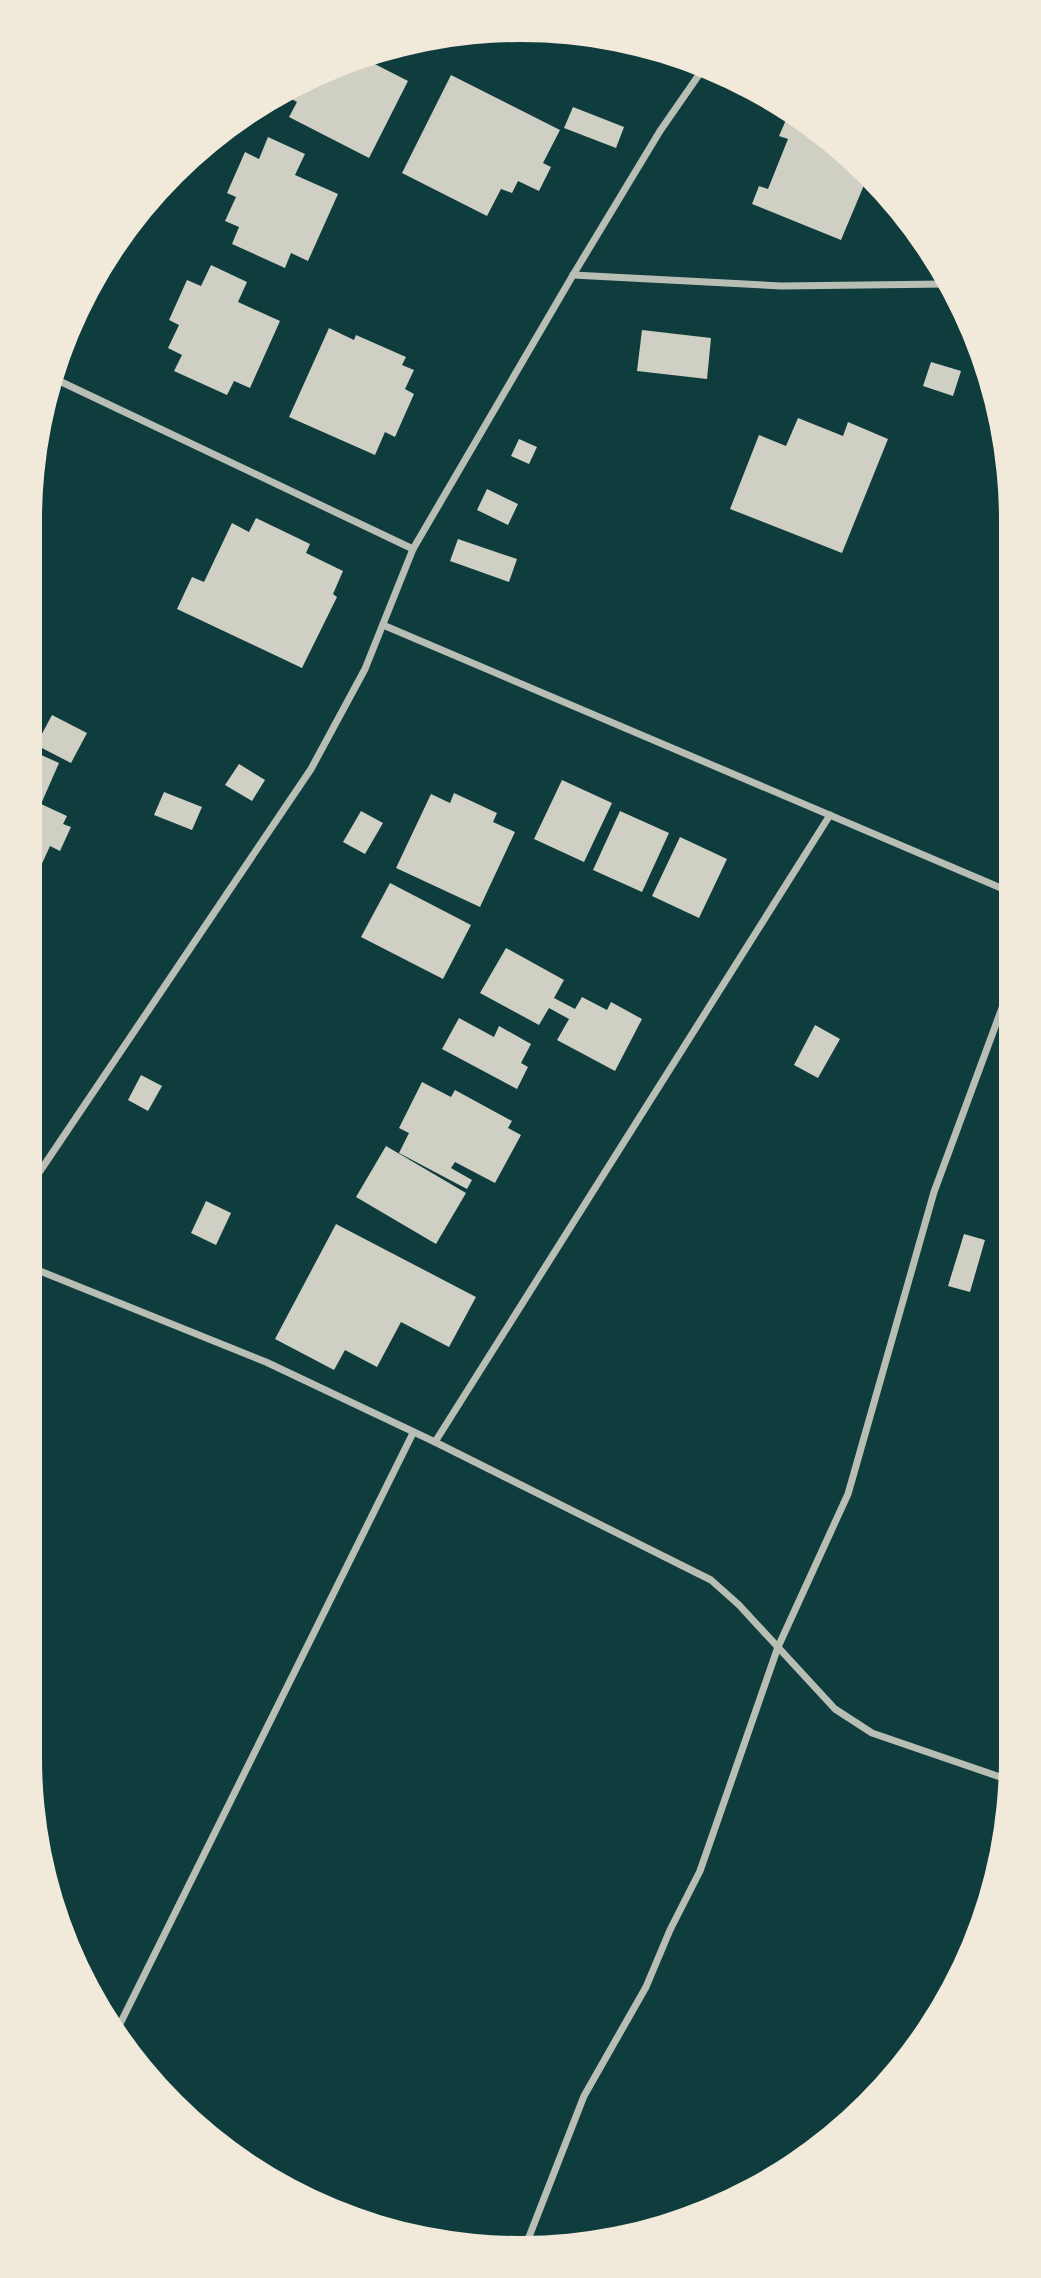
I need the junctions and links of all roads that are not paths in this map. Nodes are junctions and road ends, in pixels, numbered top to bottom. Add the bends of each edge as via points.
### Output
1 (698, 76) edge
2 (573, 275) junction
3 (937, 284) edge
4 (62, 382) edge
5 (413, 549) junction
6 (383, 625) junction
7 (830, 815) junction
8 (999, 887) edge
9 (999, 1016) edge
10 (42, 1168) edge
11 (42, 1272) edge
12 (413, 1433) junction
13 (435, 1442) junction
14 (778, 1647) junction
15 (998, 1776) edge
16 (122, 2021) edge
17 (529, 2236) edge

1 - 2 street
2 - 3 street via 781,286
2 - 5 street
4 - 5 street
5 - 6 street
6 - 7 street
6 - 10 street via 365,669 311,769
7 - 8 street
7 - 13 street
9 - 14 street via 934,1192 848,1494
11 - 12 street via 266,1362
12 - 13 street
12 - 16 street
13 - 14 street via 711,1580
14 - 15 street via 835,1709 872,1733
14 - 17 street via 700,1871 646,1987 584,2096

